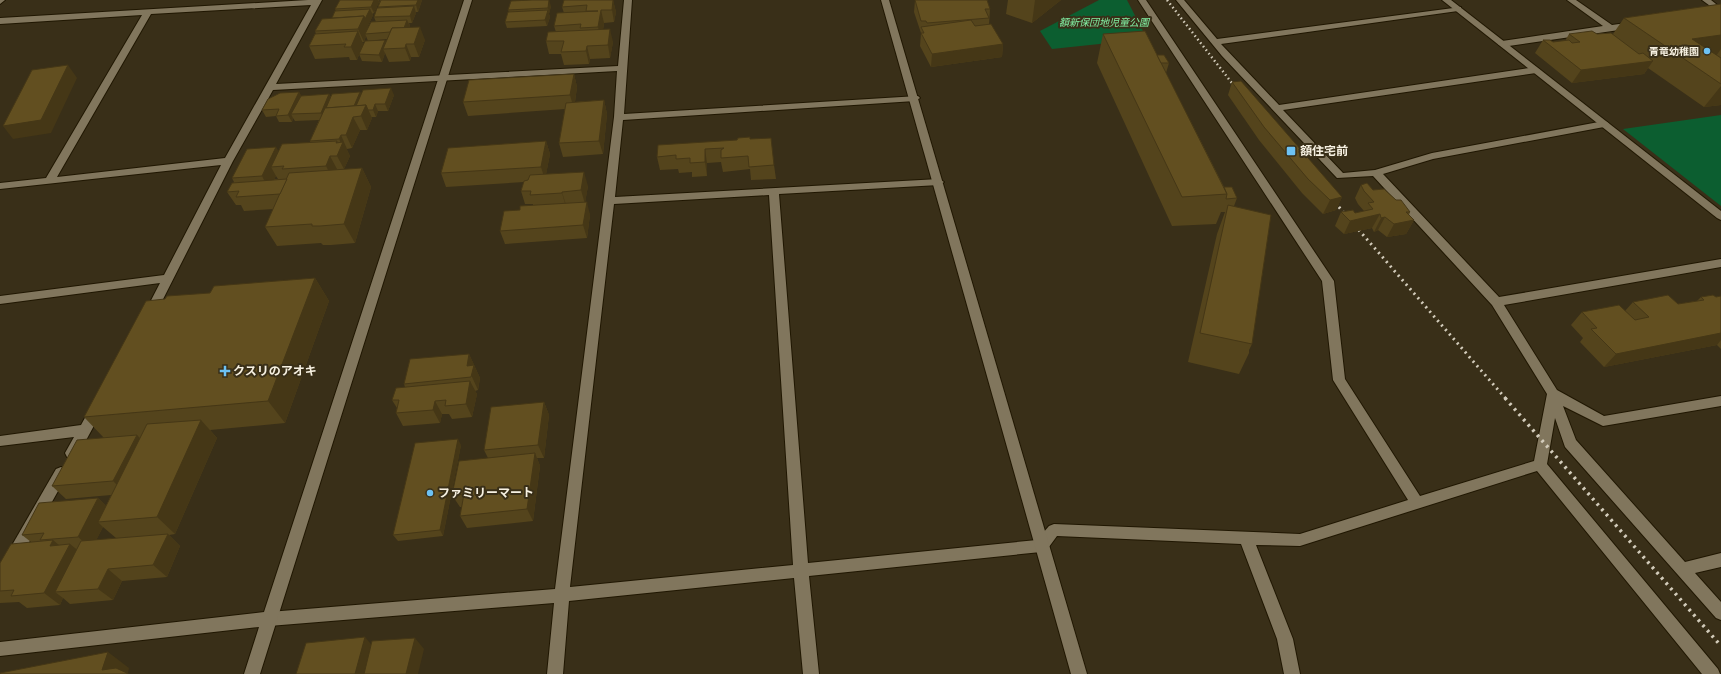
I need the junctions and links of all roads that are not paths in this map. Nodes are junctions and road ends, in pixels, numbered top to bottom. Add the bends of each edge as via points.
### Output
1 (468, 0) edge
2 (628, 0) edge
3 (885, 0) edge
4 (1142, 0) edge
5 (1180, 0) edge
6 (1446, 0) edge
7 (1571, 0) edge
8 (1706, 0) edge
9 (317, 1) edge
10 (1458, 9) junction
11 (148, 12) junction
12 (1718, 13) edge
13 (0, 21) edge
14 (1639, 24) edge
15 (1616, 27) junction
16 (1215, 42) junction
17 (1502, 44) junction
18 (622, 68) junction
19 (1536, 70) junction
20 (443, 79) junction
21 (270, 87) junction
22 (915, 98) junction
23 (1276, 108) junction
24 (619, 116) junction
25 (1604, 124) junction
26 (228, 161) junction
27 (1376, 174) junction
28 (49, 181) junction
29 (939, 182) junction
30 (0, 186) edge
31 (774, 191) junction
32 (608, 201) junction
33 (1721, 216) edge
34 (1721, 263) edge
35 (169, 278) junction
36 (0, 300) edge
37 (1496, 302) junction
38 (143, 326) edge
39 (1553, 394) junction
40 (1721, 401) edge
41 (101, 402) edge
42 (86, 430) junction
43 (0, 441) edge
44 (1540, 466) junction
45 (1417, 503) junction
46 (1246, 537) junction
47 (1041, 546) junction
48 (1721, 560) edge
49 (1682, 569) junction
50 (801, 572) junction
51 (0, 580) edge
52 (562, 595) junction
53 (1721, 613) edge
54 (269, 619) junction
55 (0, 649) edge
56 (252, 674) edge
57 (555, 674) edge
58 (811, 674) edge
59 (1079, 674) edge
60 (1292, 674) edge
61 (1712, 674) edge

1 - 20 street
2 - 18 street
3 - 22 street
4 - 45 street via 1328,281 1339,380
5 - 16 street
6 - 10 street
7 - 15 street via 1611,28
8 - 12 street
9 - 11 street
9 - 21 street
10 - 16 street
10 - 17 street
11 - 13 street
11 - 28 street
14 - 15 street
15 - 17 street
16 - 23 street
17 - 19 street
18 - 20 street
18 - 24 street
19 - 23 street
19 - 25 street
20 - 21 street
20 - 54 street
21 - 26 street
22 - 24 street
22 - 29 street
23 - 27 street via 1341,176
24 - 32 street
25 - 27 street via 1432,156
25 - 33 street
26 - 28 street
26 - 35 street
27 - 37 street
28 - 30 street
29 - 31 street
29 - 47 street
31 - 32 street
31 - 50 street
32 - 52 street
34 - 37 street
35 - 36 street
35 - 38 street
37 - 39 street
39 - 40 street via 1603,421
39 - 44 street
39 - 49 street via 1570,443
41 - 42 street
42 - 43 street
42 - 51 street
44 - 45 street
44 - 61 street
45 - 46 street via 1300,540
46 - 47 street via 1054,530
46 - 60 street via 1285,639
47 - 50 street
47 - 59 street
48 - 49 street
49 - 53 street
50 - 52 street
50 - 58 street
52 - 54 street
52 - 57 street
54 - 55 street
54 - 56 street

